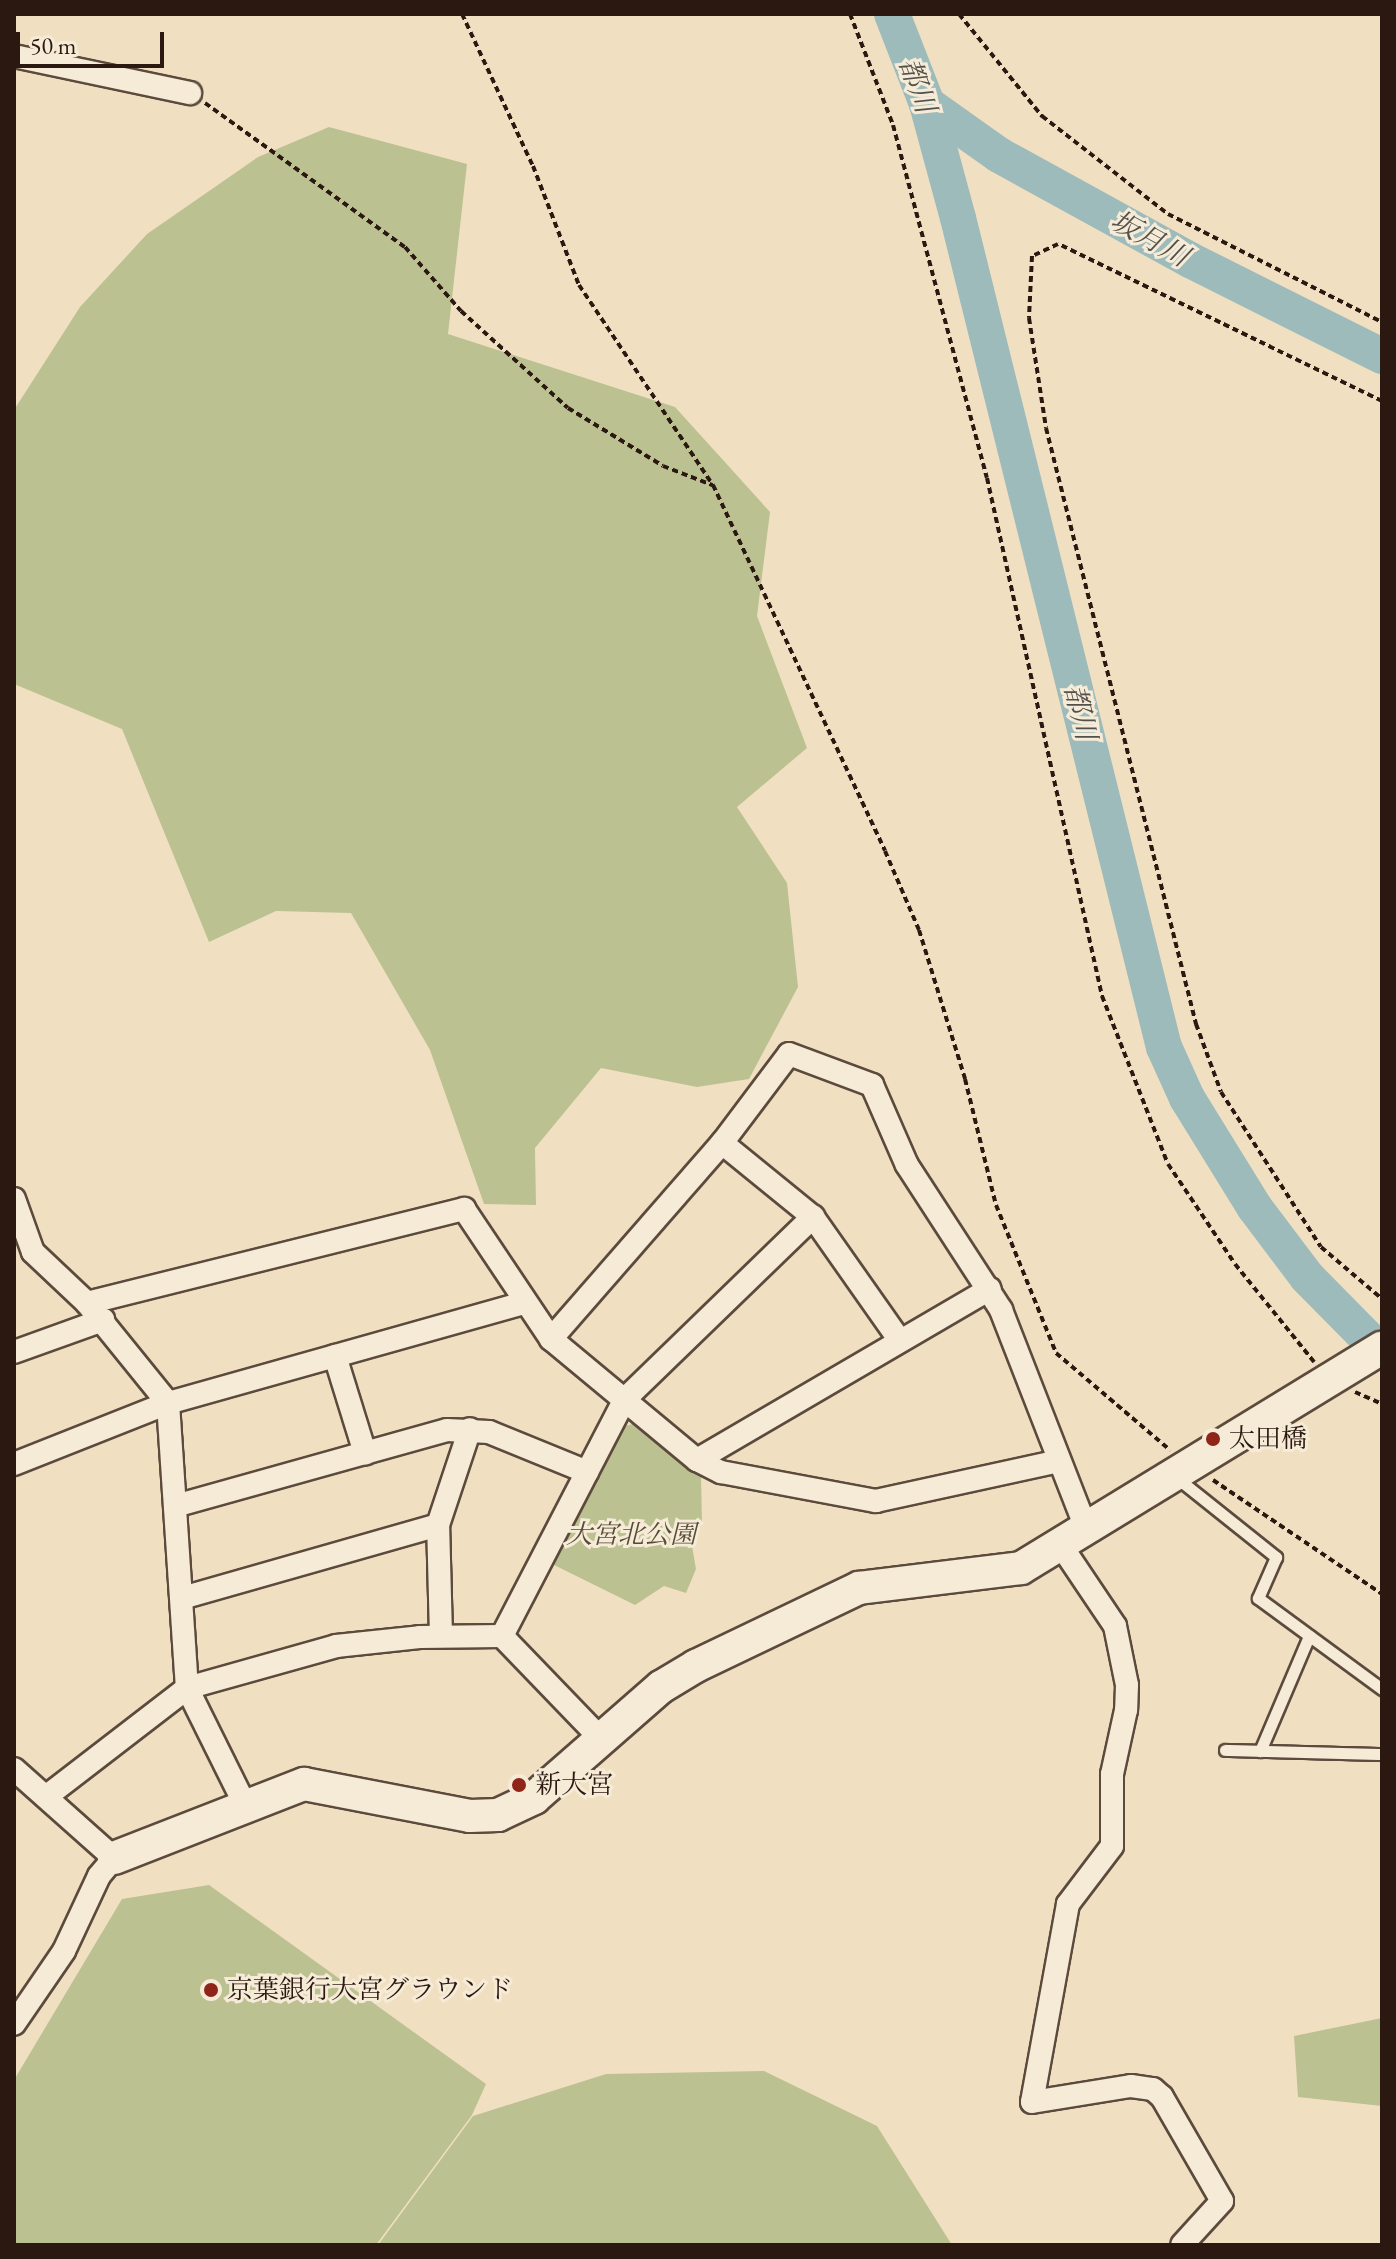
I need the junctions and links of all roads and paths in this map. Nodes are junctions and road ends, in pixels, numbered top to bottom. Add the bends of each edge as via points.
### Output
1 (462, 14) edge
2 (850, 14) edge
3 (959, 14) edge
4 (14, 56) edge
5 (190, 93) joint
6 (1382, 322) edge
7 (1382, 401) edge
8 (713, 485) junction
9 (722, 1143) junction
10 (14, 1199) edge
11 (813, 1217) junction
12 (24, 1254) edge
13 (990, 1289) junction
14 (1382, 1299) edge
15 (87, 1303) junction
16 (523, 1303) junction
17 (103, 1320) junction
18 (551, 1339) junction
19 (900, 1341) junction
20 (1382, 1348) edge
21 (14, 1352) edge
22 (335, 1356) junction
23 (1330, 1381) junction
24 (625, 1399) junction
25 (168, 1403) junction
26 (470, 1429) junction
27 (365, 1453) junction
28 (697, 1460) junction
29 (1059, 1461) junction
30 (14, 1464) edge
31 (587, 1472) junction
32 (1185, 1472) junction
33 (175, 1506) junction
34 (438, 1525) junction
35 (1074, 1539) junction
36 (1382, 1594) edge
37 (182, 1598) junction
38 (441, 1636) junction
39 (502, 1636) junction
40 (1309, 1636) junction
41 (187, 1688) junction
42 (1382, 1689) edge
43 (602, 1740) junction
44 (1225, 1750) dead end
45 (1260, 1751) junction
46 (1382, 1754) edge
47 (14, 1769) edge
48 (47, 1796) junction
49 (245, 1805) junction
50 (114, 1858) junction
51 (14, 2024) edge
52 (1182, 2245) edge

1 - 8 path via 533,166 579,285
2 - 23 path via 893,125 987,478 1102,996 1168,1164 1235,1264
3 - 6 path via 1042,116 1168,214
4 - 5 street
5 - 8 path via 405,247 461,311 568,408 663,466
7 - 14 path via 1058,244 1032,256 1029,318 1046,428 1196,1024 1221,1092 1321,1247
8 - 32 path via 919,930 965,1079 996,1205 1056,1353
9 - 11 street
9 - 13 street via 789,1054 872,1085 907,1165
9 - 18 street
10 - 12 street
11 - 19 street
11 - 24 street
12 - 15 street
13 - 19 street
13 - 29 street
15 - 16 street via 464,1209
15 - 17 street
16 - 18 street
16 - 22 street
17 - 21 street
17 - 25 street
18 - 24 street
19 - 28 street
20 - 23 street
22 - 25 street
22 - 27 street
23 - 32 street
24 - 28 street
24 - 31 street
25 - 30 street
25 - 33 street
26 - 27 street
26 - 31 street
26 - 34 street
27 - 33 street
28 - 29 street via 721,1472 876,1501
29 - 35 street
31 - 39 street
32 - 35 street
32 - 36 path
32 - 40 lane via 1276,1557 1258,1598
33 - 37 street
34 - 37 street
34 - 38 street
35 - 43 street via 1021,1568 945,1580 894,1581 838,1596 685,1673
35 - 52 street via 1115,1626 1127,1685 1126,1710 1112,1774 1112,1846 1068,1904 1032,2102 1131,2086 1153,2089 1162,2097 1222,2201
37 - 41 street
38 - 39 street
38 - 41 street via 336,1646
39 - 43 street
40 - 42 lane
40 - 45 lane
41 - 48 street
41 - 49 street
43 - 49 street via 534,1798 498,1815 470,1816 304,1784
44 - 45 lane
45 - 46 lane
47 - 48 street
48 - 50 street
49 - 50 street
50 - 51 street via 99,1876 64,1951

